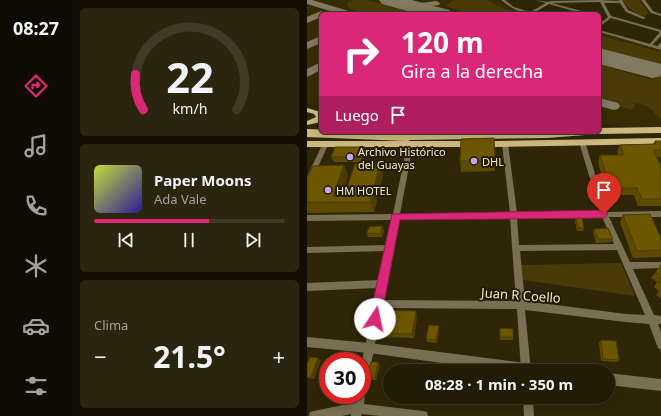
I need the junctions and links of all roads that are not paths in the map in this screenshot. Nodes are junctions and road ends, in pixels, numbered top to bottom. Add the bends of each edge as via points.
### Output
1 (503, 0) edge
2 (537, 0) edge
3 (643, 0) edge
4 (601, 1) edge
5 (620, 1) edge
6 (547, 3) junction
7 (526, 12) edge
8 (536, 12) edge
9 (584, 12) dead end
10 (661, 15) edge
11 (610, 17) junction
12 (645, 18) dead end
13 (601, 24) edge
14 (601, 32) edge
15 (661, 32) edge
16 (650, 46) junction
17 (660, 47) edge
18 (307, 110) edge
19 (319, 114) edge
20 (319, 120) edge
21 (307, 123) edge
22 (307, 128) edge
23 (319, 130) edge
24 (661, 130) edge
25 (601, 131) edge
26 (307, 133) edge
27 (319, 134) edge
28 (320, 134) edge
29 (458, 134) edge
30 (560, 134) edge
31 (468, 136) junction
32 (408, 141) junction
33 (661, 141) edge
34 (582, 142) junction
35 (326, 143) junction
36 (307, 144) edge
37 (505, 144) junction
38 (307, 184) edge
39 (604, 214) junction
40 (661, 214) edge
41 (513, 216) junction
42 (396, 217) junction
43 (307, 218) edge
44 (619, 247) junction
45 (389, 248) junction
46 (516, 248) junction
47 (307, 250) edge
48 (661, 265) edge
49 (628, 266) junction
50 (382, 284) junction
51 (307, 287) edge
52 (378, 304) junction
53 (521, 305) junction
54 (657, 320) edge
55 (307, 342) edge
56 (661, 345) edge
57 (369, 348) junction
58 (368, 352) edge
59 (482, 364) edge
60 (525, 364) edge
61 (615, 380) edge
62 (661, 385) edge
63 (528, 404) edge
64 (357, 412) edge
65 (314, 416) edge
66 (423, 416) edge
67 (529, 416) edge

1 - 7 street via 513,8
2 - 6 street
3 - 10 street via 651,12
4 - 5 street
4 - 6 street
4 - 11 street
5 - 12 street via 627,11
6 - 8 street
6 - 9 street
11 - 13 street
11 - 15 street
14 - 16 street
15 - 16 street
16 - 17 street
18 - 19 main road
20 - 21 main road
22 - 35 main road
23 - 35 main road via 318,134
24 - 25 main road
26 - 27 main road, bridge
28 - 32 main road, bridge
29 - 31 main road
30 - 31 main road
31 - 32 main road
32 - 35 main road via 369,145
32 - 37 main road
32 - 42 street
33 - 34 main road
34 - 37 main road
34 - 39 street
35 - 36 main road
35 - 38 street
37 - 41 street
39 - 40 street
39 - 41 street
39 - 44 street
41 - 42 street
41 - 46 street
42 - 43 street
42 - 45 street
44 - 46 street
44 - 49 street
45 - 47 street
45 - 50 street
46 - 53 street
48 - 49 street
49 - 54 street
50 - 51 street
50 - 52 street
52 - 53 street, Juan R Coello
52 - 57 street
53 - 54 street, Juan R Coello
53 - 60 street
54 - 56 street
55 - 57 street
57 - 58 street
57 - 59 street
61 - 62 street
63 - 67 street
64 - 65 street
64 - 66 street

